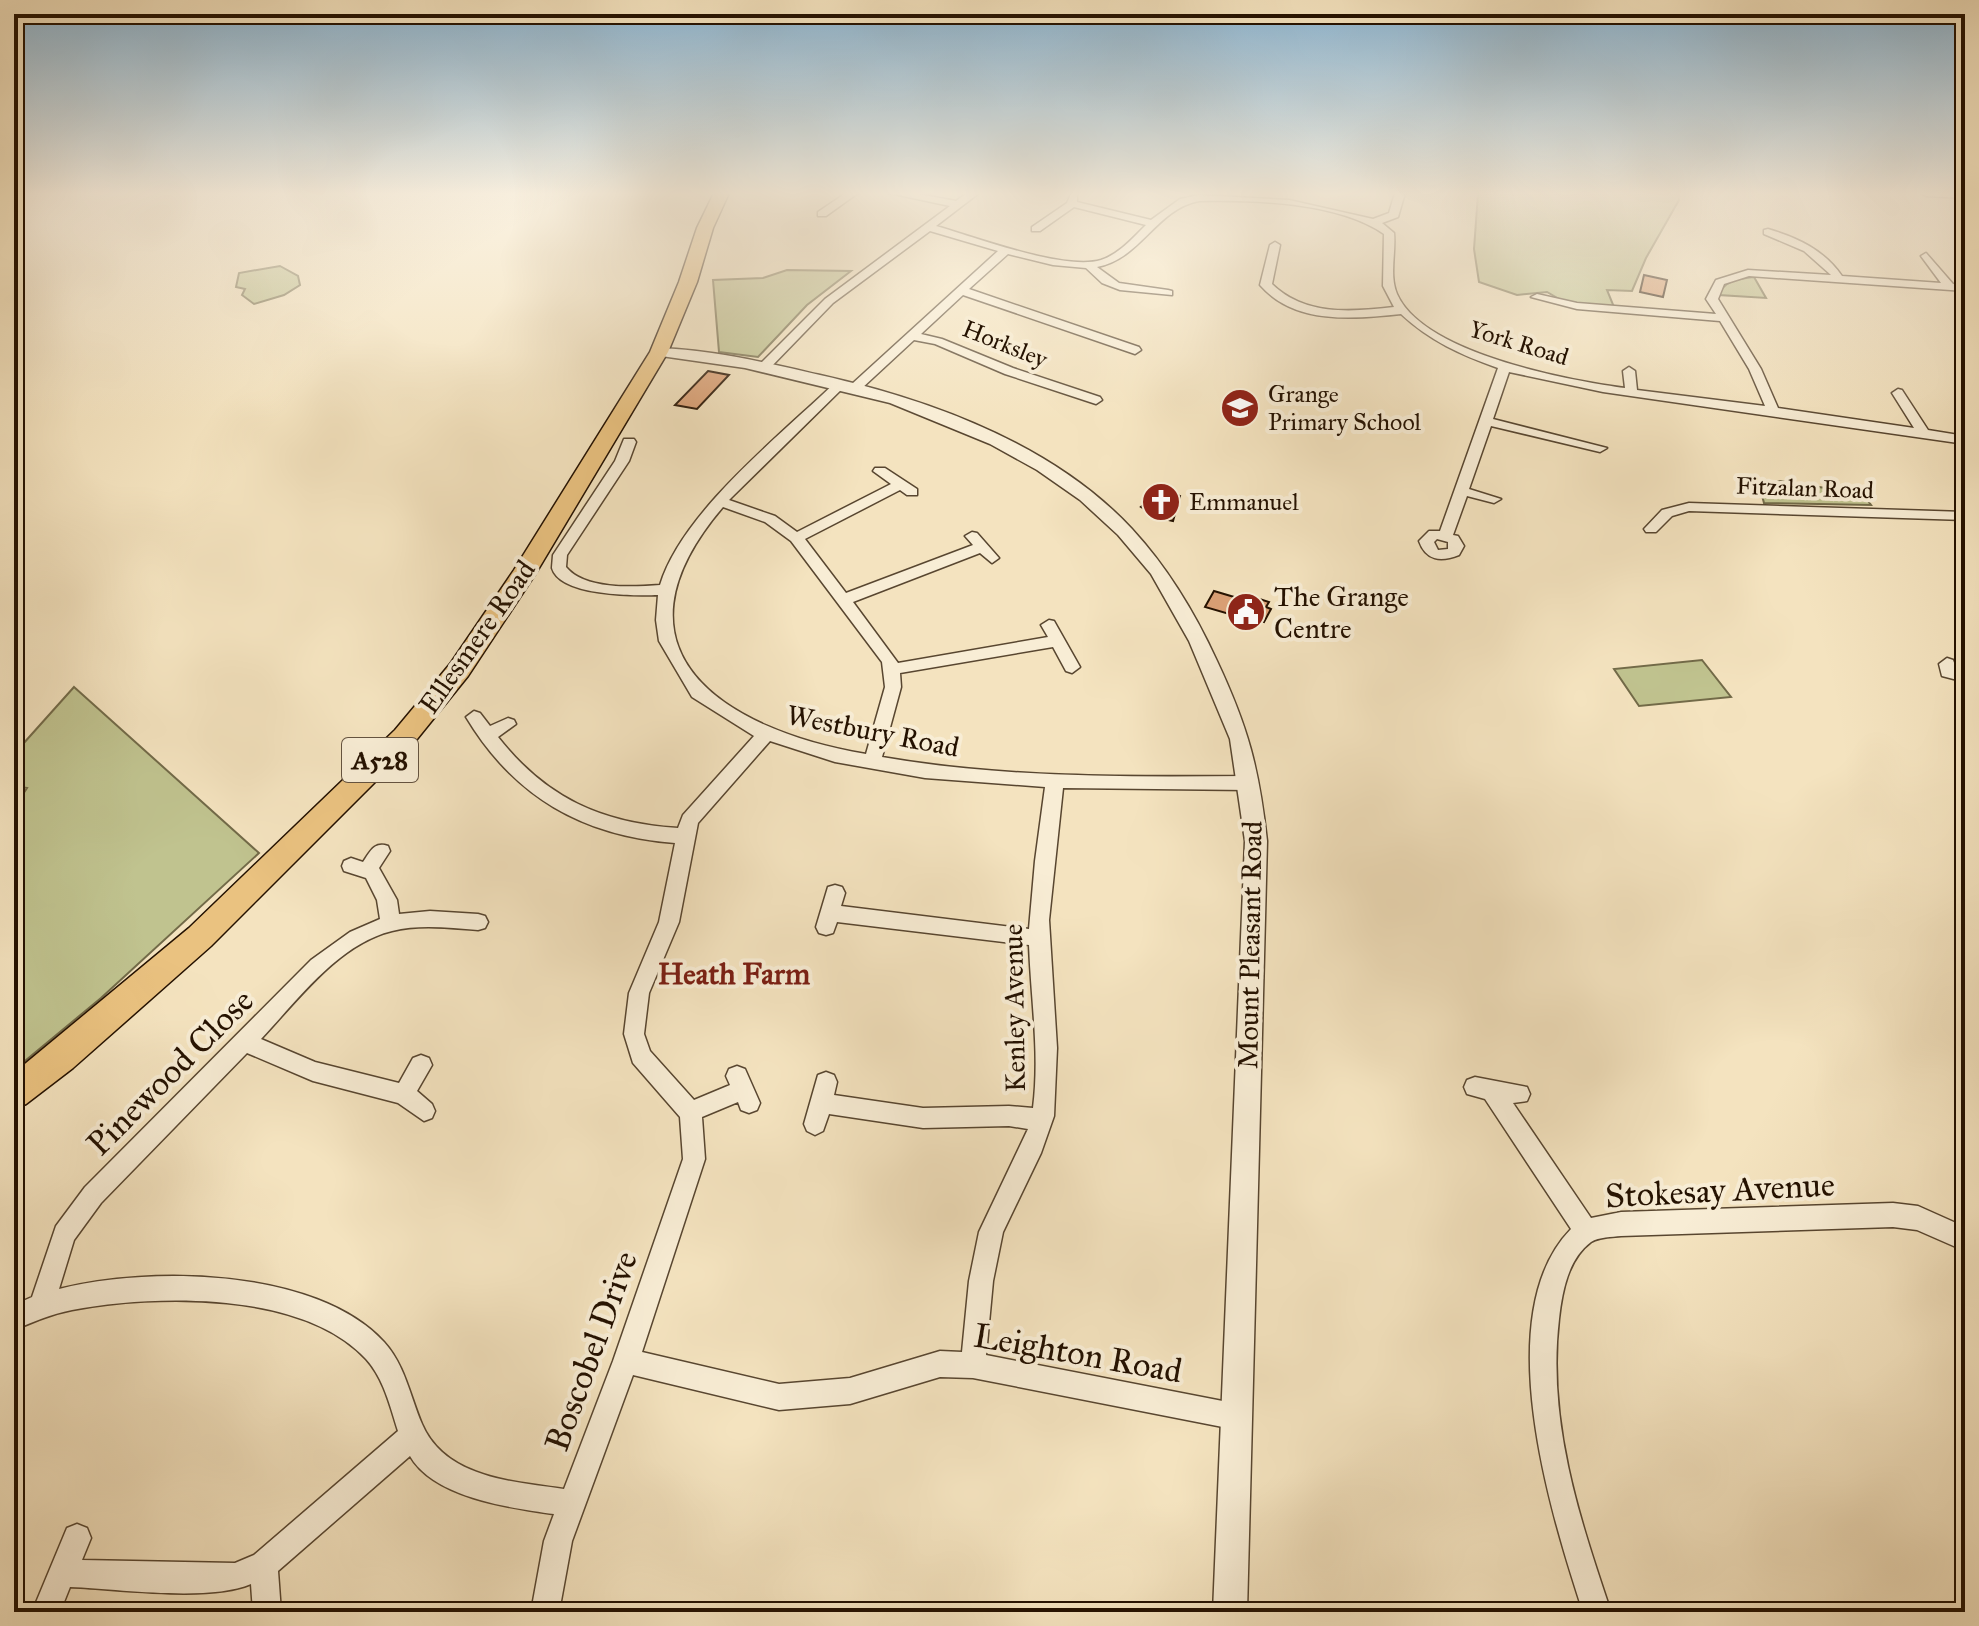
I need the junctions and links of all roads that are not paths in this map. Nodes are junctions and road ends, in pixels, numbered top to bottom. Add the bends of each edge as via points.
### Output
1 (692, 269) edge
2 (872, 269) edge
3 (984, 269) edge
4 (1093, 269) edge
5 (1270, 269) edge
6 (1387, 269) edge
7 (1833, 269) edge
8 (1936, 269) edge
9 (1838, 278) junction
10 (1950, 287) junction
11 (1965, 288) edge
12 (960, 290) junction
13 (1168, 293) dead end
14 (1547, 297) dead end
15 (1402, 310) junction
16 (1722, 318) junction
17 (913, 336) junction
18 (1135, 350) dead end
19 (659, 352) junction
20 (764, 367) junction
21 (1505, 367) junction
22 (1629, 371) dead end
23 (850, 385) junction
24 (1631, 391) junction
25 (1898, 393) dead end
26 (1096, 400) dead end
27 (1773, 411) junction
28 (1487, 421) junction
29 (1924, 434) junction
30 (1965, 440) edge
31 (633, 448) dead end
32 (1600, 448) dead end
33 (880, 471) dead end
34 (1462, 491) junction
35 (1494, 499) dead end
36 (720, 501) junction
37 (1965, 516) edge
38 (1651, 529) dead end
39 (1446, 535) dead end
40 (796, 538) junction
41 (982, 547) dead end
42 (663, 590) junction
43 (845, 599) junction
44 (1049, 625) dead end
45 (1058, 641) junction
46 (1947, 664) dead end
47 (1072, 667) dead end
48 (893, 669) junction
49 (1965, 676) edge
50 (474, 717) dead end
51 (508, 724) dead end
52 (488, 735) junction
53 (764, 736) junction
54 (872, 762) junction
55 (1055, 782) junction
56 (1249, 783) junction
57 (684, 836) junction
58 (381, 851) dead end
59 (835, 893) dead end
60 (390, 922) junction
61 (478, 922) dead end
62 (1039, 938) junction
63 (245, 1042) junction
64 (421, 1065) dead end
65 (743, 1089) dead end
66 (14, 1093) edge
67 (404, 1094) junction
68 (1519, 1094) dead end
69 (821, 1103) dead end
70 (424, 1111) dead end
71 (690, 1112) junction
72 (1042, 1120) junction
73 (1586, 1231) junction
74 (1965, 1239) edge
75 (42, 1305) junction
76 (14, 1318) edge
77 (626, 1361) junction
78 (973, 1365) junction
79 (1238, 1417) junction
80 (413, 1436) junction
81 (571, 1503) junction
82 (77, 1538) dead end
83 (264, 1565) junction
84 (62, 1573) junction
85 (46, 1612) edge
86 (267, 1612) edge
87 (545, 1612) edge
88 (1230, 1612) edge
89 (1597, 1612) edge

1 - 19 main road, Ellesmere Road / A528
2 - 20 street via 829,301
3 - 12 street, Westbury Road
4 - 13 street via 1111,286
5 - 15 street via 1266,285 1307,308 1347,314
6 - 15 street via 1391,294
7 - 9 street
8 - 10 street
9 - 10 street
9 - 16 street via 1765,273 1727,278 1713,295
10 - 11 street
12 - 17 street, Westbury Road
12 - 18 street via 1124,341
14 - 16 street via 1577,306
15 - 21 street, York Road via 1443,340
16 - 27 street via 1755,369
17 - 23 street, Westbury Road
17 - 26 street, Horksley via 938,341 1076,400
19 - 20 street, Mount Pleasant Road
19 - 66 main road, Ellesmere Road / A528 via 494,620 404,737 200,937
20 - 23 street, Mount Pleasant Road
21 - 24 street, York Road
21 - 28 street
22 - 24 street
23 - 36 street, Westbury Road
23 - 56 street, Mount Pleasant Road via 980,431 1065,483 1115,524 1156,569 1198,639 1230,708
24 - 27 street, York Road
25 - 29 street
27 - 29 street, York Road
28 - 32 street
28 - 34 street
29 - 30 street, York Road
31 - 42 street via 556,563 564,577 603,588
33 - 40 street via 906,488
34 - 35 street
34 - 39 street
36 - 40 street via 770,519
36 - 42 street, Westbury Road via 685,547
37 - 38 street, Fitzalan Road via 1689,507 1667,513
40 - 43 street
41 - 43 street
42 - 53 street, Westbury Road via 663,624 677,669 716,708
43 - 48 street
44 - 45 street
45 - 47 street
45 - 48 street
46 - 49 street via 1948,672
48 - 54 street
50 - 52 street
51 - 52 street
52 - 57 street via 527,780 585,817 658,836
53 - 54 street, Westbury Road
53 - 57 street via 699,806
54 - 55 street, Westbury Road
55 - 56 street, Westbury Road
55 - 62 street, Kenley Avenue
56 - 79 street, Mount Pleasant Road via 1255,854
57 - 71 street via 669,922 639,993 634,1034 641,1056
58 - 60 street via 359,867 380,883
59 - 62 street via 828,920
60 - 61 street, Pinewood Close via 417,917 445,927
60 - 63 street, Pinewood Close via 340,948
62 - 72 street, Kenley Avenue via 1047,1023
63 - 67 street via 313,1071
63 - 75 street, Pinewood Close via 93,1195 64,1234
64 - 67 street
65 - 71 street
67 - 70 street
68 - 73 street via 1483,1088
69 - 72 street via 923,1118
71 - 77 street, Boscobel Drive via 694,1159
72 - 78 street, Kenley Avenue via 991,1233
73 - 74 street, Stokesay Avenue via 1621,1224 1893,1215 1918,1218
73 - 89 street, Stokesay Avenue via 1566,1252 1551,1288 1544,1374 1554,1468
75 - 76 street
75 - 80 street via 117,1292 176,1291 252,1295 313,1310 365,1342 388,1364
77 - 78 street, Leighton Road via 779,1397 850,1391 940,1364
77 - 81 street, Boscobel Drive
78 - 79 street, Leighton Road
79 - 88 street, Mount Pleasant Road
80 - 81 street via 430,1459 460,1479 494,1493
80 - 83 street
81 - 87 street, Boscobel Drive
82 - 84 street
83 - 84 street via 235,1577
83 - 86 street
84 - 85 street

